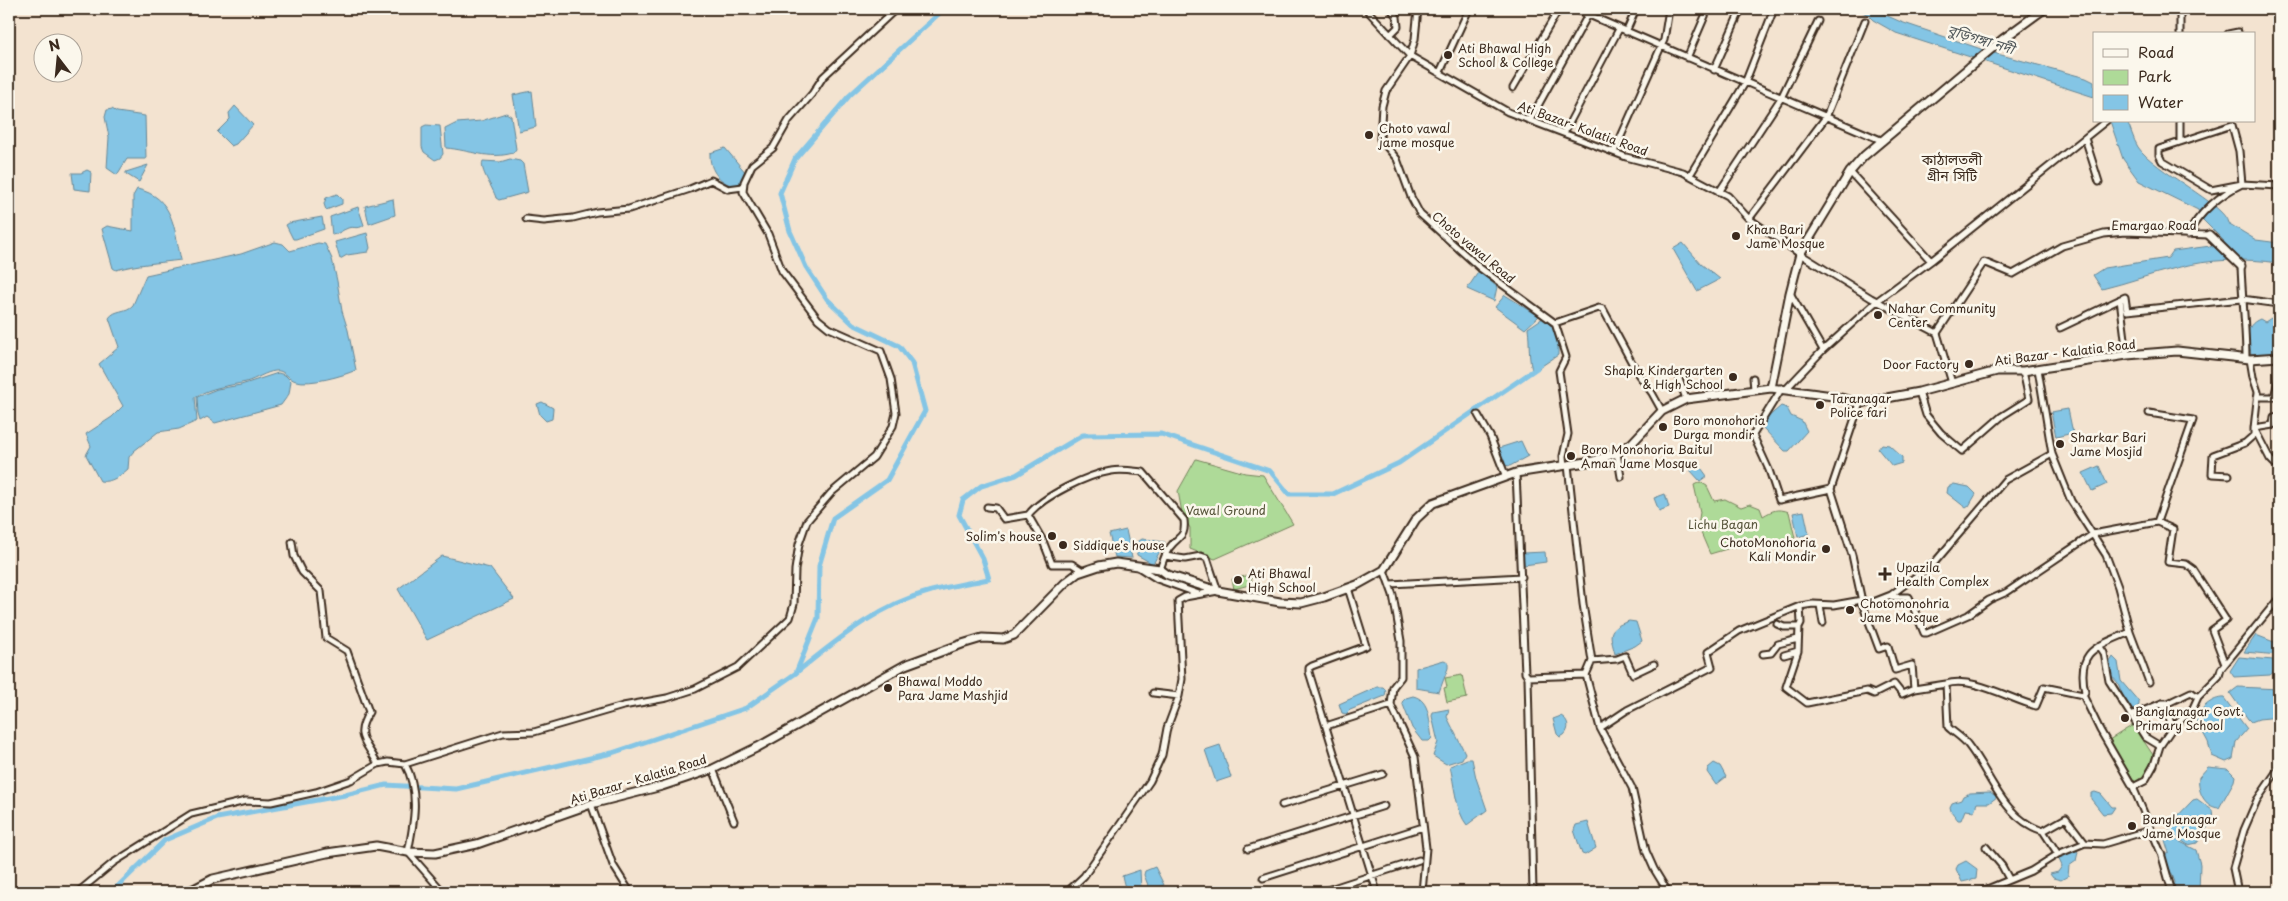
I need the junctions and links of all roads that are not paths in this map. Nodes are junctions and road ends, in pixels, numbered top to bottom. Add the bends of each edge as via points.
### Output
1 (896, 9) edge
2 (1366, 9) edge
3 (1391, 9) edge
4 (1418, 9) edge
5 (1469, 9) edge
6 (1559, 9) edge
7 (1575, 9) edge
8 (1595, 9) edge
9 (1636, 9) edge
10 (1669, 9) edge
11 (1708, 9) edge
12 (1741, 9) edge
13 (1774, 9) edge
14 (2044, 9) edge
15 (2180, 9) edge
16 (1590, 15) junction
17 (1818, 21) dead end
18 (1866, 21) dead end
19 (1619, 29) junction
20 (1626, 32) junction
21 (2180, 32) edge
22 (1390, 35) junction
23 (1661, 47) junction
24 (1410, 56) junction
25 (1687, 58) junction
26 (1714, 70) junction
27 (1440, 72) junction
28 (1745, 82) junction
29 (1513, 88) dead end
30 (1781, 98) junction
31 (1826, 117) junction
32 (1530, 120) junction
33 (2105, 122) edge
34 (2180, 122) edge
35 (1564, 133) junction
36 (2084, 138) junction
37 (1883, 141) junction
38 (2180, 142) junction
39 (1614, 152) junction
40 (1850, 172) junction
41 (1690, 175) junction
42 (2100, 182) dead end
43 (2242, 184) junction
44 (2279, 186) edge
45 (743, 187) junction
46 (1719, 192) junction
47 (526, 219) dead end
48 (1749, 219) junction
49 (2188, 235) junction
50 (2210, 235) joint
51 (1800, 254) junction
52 (1931, 261) junction
53 (2242, 266) joint
54 (1790, 292) junction
55 (2120, 299) junction
56 (2242, 299) junction
57 (1877, 301) junction
58 (2279, 304) edge
59 (1556, 324) junction
60 (2060, 328) dead end
61 (1938, 333) junction
62 (1821, 352) junction
63 (2127, 355) junction
64 (2279, 357) edge
65 (2248, 358) junction
66 (2038, 369) junction
67 (2024, 371) junction
68 (1753, 378) dead end
69 (2279, 378) edge
70 (1679, 379) dead end
71 (1952, 383) junction
72 (1771, 388) junction
73 (1784, 388) junction
74 (1754, 389) junction
75 (1919, 392) junction
76 (2257, 397) junction
77 (1686, 400) junction
78 (1859, 402) junction
79 (1662, 412) junction
80 (2149, 413) dead end
81 (1478, 415) dead end
82 (2279, 416) edge
83 (2254, 428) junction
84 (1617, 453) junction
85 (2052, 454) junction
86 (2279, 464) edge
87 (1566, 465) junction
88 (1516, 473) junction
89 (2229, 475) dead end
90 (1506, 477) junction
91 (1621, 477) dead end
92 (1831, 489) junction
93 (987, 507) dead end
94 (1028, 515) junction
95 (2156, 522) junction
96 (2093, 534) junction
97 (292, 542) dead end
98 (1165, 556) junction
99 (1134, 564) junction
100 (1160, 569) junction
101 (1384, 570) junction
102 (1083, 571) junction
103 (1522, 577) junction
104 (1390, 584) junction
105 (1348, 588) junction
106 (1218, 591) junction
107 (1201, 594) junction
108 (1891, 595) junction
109 (2279, 598) edge
110 (1862, 600) junction
111 (1820, 605) junction
112 (1800, 606) junction
113 (1863, 606) junction
114 (1823, 623) dead end
115 (1777, 624) dead end
116 (1799, 627) junction
117 (2130, 632) junction
118 (1798, 639) junction
119 (2100, 647) junction
120 (1798, 651) junction
121 (1764, 654) dead end
122 (1784, 655) dead end
123 (1592, 661) junction
124 (1654, 664) dead end
125 (2225, 664) junction
126 (1586, 675) junction
127 (1528, 677) junction
128 (2149, 682) dead end
129 (1946, 684) junction
130 (1914, 689) junction
131 (1153, 693) dead end
132 (2083, 695) junction
133 (1179, 696) junction
134 (2198, 697) junction
135 (2162, 702) junction
136 (1391, 705) junction
137 (2132, 716) junction
138 (1326, 726) junction
139 (2173, 727) junction
140 (1600, 728) junction
141 (2160, 746) junction
142 (378, 764) junction
143 (405, 764) junction
144 (2279, 768) edge
145 (713, 769) junction
146 (1383, 774) dead end
147 (1344, 786) junction
148 (2134, 786) junction
149 (591, 804) junction
150 (1282, 805) dead end
151 (1384, 806) dead end
152 (1354, 816) junction
153 (734, 821) dead end
154 (1423, 827) junction
155 (2150, 830) junction
156 (2043, 831) junction
157 (2085, 843) junction
158 (1363, 846) junction
159 (1986, 847) dead end
160 (1248, 849) dead end
161 (408, 852) junction
162 (2058, 854) junction
163 (1419, 860) dead end
164 (1372, 876) junction
165 (1263, 878) dead end
166 (2009, 879) junction
167 (78, 892) edge
168 (188, 892) edge
169 (443, 892) edge
170 (630, 892) edge
171 (1067, 892) edge
172 (1321, 892) edge
173 (1377, 892) edge
174 (1422, 892) edge
175 (1533, 892) edge
176 (1668, 892) edge
177 (1980, 892) edge
178 (2172, 892) edge
179 (2238, 892) edge

1 - 45 street via 823,77 789,120 773,148 752,165
2 - 22 street, Ati Bazar- Kolatia Road
3 - 22 street via 1397,17 1398,26
4 - 24 street, Choto vawal Road via 1416,39
5 - 27 street
6 - 29 street
7 - 16 street
8 - 16 street
9 - 20 street
10 - 23 street
11 - 25 street
12 - 26 street
13 - 28 street
14 - 37 main road via 2003,39
15 - 21 street
16 - 19 street
16 - 32 street
17 - 30 street
18 - 31 street
19 - 20 street
19 - 35 street
20 - 23 street
22 - 24 street, Ati Bazar- Kolatia Road
23 - 25 street
23 - 39 street
24 - 27 street, Ati Bazar- Kolatia Road
24 - 59 street, Choto vawal Road via 1386,91 1380,134 1385,147 1397,159 1420,214 1480,268
25 - 26 street
26 - 28 street
27 - 32 street, Ati Bazar- Kolatia Road via 1508,112
28 - 30 street
28 - 41 street
30 - 31 street
30 - 46 street
31 - 37 street
31 - 48 street
32 - 35 street, Ati Bazar- Kolatia Road
33 - 36 street
34 - 38 street
35 - 39 street, Ati Bazar- Kolatia Road
36 - 42 street
36 - 52 street
37 - 40 main road
38 - 43 street via 2232,125 2239,151
38 - 43 street via 2160,149 2162,161 2211,190
39 - 41 street, Ati Bazar- Kolatia Road
40 - 51 main road
40 - 52 street
41 - 46 street, Ati Bazar- Kolatia Road
43 - 44 street
43 - 49 street via 2226,192 2193,224
45 - 47 street via 728,189 711,180 629,208 573,218
45 - 143 street via 768,234 782,271 818,319 828,328 881,351 896,412 893,426 874,457 831,493 806,521 799,544 790,618 738,667 695,690 623,706 534,732 503,733
46 - 48 street, Ati Bazar- Kolatia Road via 1728,196
48 - 51 street, Ati Bazar- Kolatia Road
49 - 50 street, Emargao Road
49 - 61 street, Emargao Road via 2104,234 2062,246 2013,274 1984,262
50 - 53 main road
51 - 54 main road
51 - 57 street, Ati Bazar- Kolatia Road
52 - 57 street
53 - 56 street
54 - 62 street
54 - 72 main road
55 - 56 street via 2125,297 2127,311
55 - 60 street
55 - 63 street
56 - 58 street
56 - 65 street
57 - 61 street, Ati Bazar- Kolatia Road
57 - 62 street
59 - 79 street via 1604,309
59 - 87 street via 1566,357 1559,371 1568,434 1563,456
61 - 71 street
62 - 73 street
63 - 65 main road, Ati Bazar - Kalatia Road via 2178,352
63 - 66 main road, Ati Bazar - Kalatia Road
64 - 65 main road, Ati Bazar - Kalatia Road
65 - 76 street
66 - 67 main road, Ati Bazar - Kalatia Road
66 - 85 street
67 - 71 main road, Ati Bazar - Kalatia Road via 1998,372
67 - 75 street via 2029,399 2002,416 1962,451 1926,415
68 - 74 street
69 - 76 street via 2274,397
70 - 77 street
71 - 75 main road, Ati Bazar - Kalatia Road
72 - 73 main road
72 - 74 main road
73 - 78 main road
73 - 92 street via 1753,435 1779,500
74 - 77 main road
75 - 78 main road, Ati Bazar - Kalatia Road
76 - 83 street
77 - 79 main road
78 - 92 street
79 - 84 main road via 1632,444
80 - 95 street via 2193,420
81 - 90 street
82 - 83 street via 2274,416 2272,425
83 - 86 street via 2270,459
83 - 89 street via 2254,435 2244,443 2213,455 2212,474
84 - 87 main road
84 - 91 street
85 - 96 street via 2071,501
85 - 108 street via 2005,480 1935,562
87 - 88 main road
87 - 123 street
88 - 90 main road
88 - 103 street
90 - 101 main road via 1433,503 1416,519
92 - 110 street
93 - 94 street via 996,508 1004,519
94 - 98 street via 1046,499 1073,485 1112,471 1143,472 1184,520 1182,535
94 - 102 street via 1052,564 1072,564
95 - 96 street
95 - 125 street via 2172,529 2168,562 2186,564 2193,569 2226,620 2212,630
96 - 108 street via 2007,592 1928,633 1924,633 1909,597
96 - 117 street via 2106,555
97 - 142 street via 294,556 302,572 321,591 326,638 346,651 362,690 369,712 361,725 361,733
98 - 100 street
98 - 106 street via 1207,558
99 - 100 main road, Ati Bazar - Kalatia Road
99 - 102 main road, Ati Bazar - Kalatia Road via 1116,563
99 - 107 street via 1157,579
100 - 106 main road, Ati Bazar - Kalatia Road via 1168,575
101 - 104 street
101 - 105 main road
102 - 145 main road, Ati Bazar - Kalatia Road via 1065,583 1014,635 1003,639 982,638 906,666
103 - 104 street
103 - 127 street via 1525,673
104 - 136 street via 1401,641 1401,677 1393,686
105 - 106 main road via 1301,603
105 - 138 street via 1366,646 1309,668
106 - 107 street
107 - 133 street via 1178,601 1182,679
108 - 113 street
109 - 125 street
110 - 111 street
110 - 113 street
111 - 112 street
111 - 114 street
112 - 116 street
112 - 140 street via 1725,639 1708,652 1712,667 1627,710
113 - 130 street via 1879,649 1888,646 1895,670 1912,665
115 - 116 street
116 - 118 street
117 - 119 street
117 - 128 street
118 - 120 street
118 - 121 street via 1778,644
119 - 132 street via 2085,657 2082,667 2086,692
119 - 137 street via 2109,681
120 - 122 street
120 - 130 street via 1786,687 1808,704 1867,691 1874,694 1894,684 1902,694
123 - 124 street via 1617,660 1625,656 1633,674
123 - 126 street
125 - 134 street via 2219,676
126 - 127 street
126 - 140 street
127 - 175 street
129 - 130 street
129 - 132 street via 1957,681 1975,684 2036,706 2044,687
129 - 156 street via 1948,727 1968,745 1991,785 2008,805 2032,827
131 - 133 street
132 - 148 street
133 - 171 street via 1167,728 1162,755 1150,782 1084,876
134 - 135 street via 2191,692 2168,703
134 - 139 street via 2192,710
135 - 137 street
135 - 139 street
136 - 138 street
136 - 154 street via 1415,757
137 - 141 street via 2145,737
138 - 147 street
139 - 141 street
140 - 176 street via 1632,788 1646,851
141 - 148 street via 2145,781
142 - 143 street
142 - 167 street via 351,780 316,792 271,802 246,801 191,814 113,863
143 - 161 street via 412,782 415,819
144 - 179 street via 2257,800 2244,830 2233,868
145 - 149 main road, Ati Bazar - Kalatia Road
145 - 153 street
146 - 147 street
147 - 150 street
147 - 152 street
148 - 155 street
149 - 161 main road, Ati Bazar - Kalatia Road via 476,844 435,853
149 - 170 street via 614,865
151 - 152 street
152 - 158 street
152 - 160 street
154 - 158 street
154 - 174 street via 1426,848
155 - 157 street via 2103,844
155 - 178 street via 2161,853
156 - 157 street via 2066,818
156 - 162 street
157 - 162 street
158 - 164 street
158 - 165 street
159 - 166 street
161 - 168 main road, Ati Bazar - Kalatia Road via 376,846 327,853 213,879
161 - 169 street
162 - 166 street
163 - 164 street
164 - 172 street
164 - 173 street
166 - 177 street

